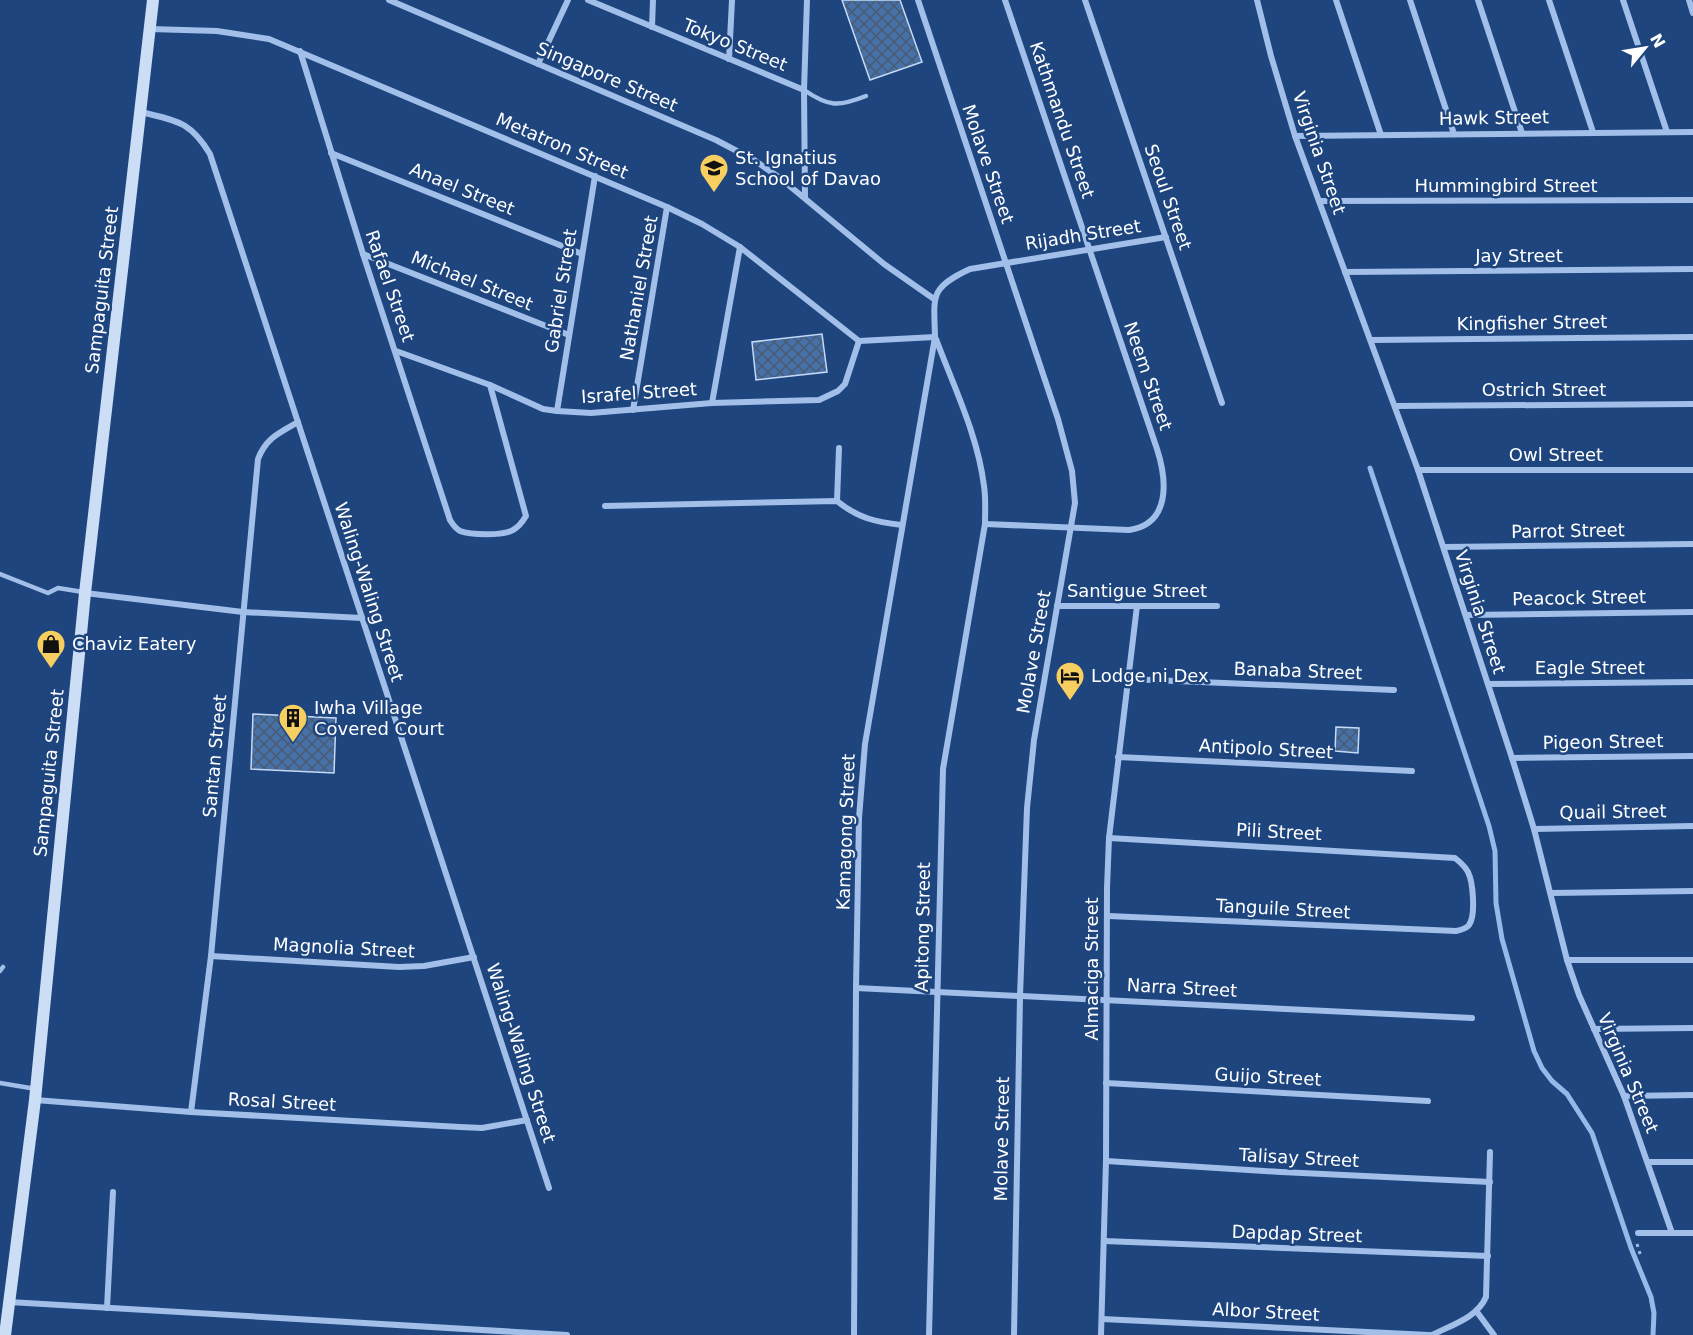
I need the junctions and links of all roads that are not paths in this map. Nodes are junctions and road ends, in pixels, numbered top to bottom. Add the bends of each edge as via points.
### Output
1 (153, 0) edge
2 (389, 0) edge
3 (568, 0) edge
4 (588, 0) edge
5 (653, 0) edge
6 (732, 0) edge
7 (807, 0) edge
8 (918, 0) edge
9 (1005, 0) edge
10 (1085, 0) edge
11 (1257, 0) edge
12 (1336, 0) edge
13 (1410, 0) edge
14 (1478, 0) edge
15 (1549, 0) edge
16 (1623, 0) edge
17 (1689, 0) edge
18 (1693, 13) edge
19 (652, 27) junction
20 (150, 29) junction
21 (300, 51) junction
22 (729, 59) junction
23 (538, 64) junction
24 (804, 90) junction
25 (866, 96) dead end
26 (141, 112) junction
27 (1593, 132) junction
28 (1666, 132) junction
29 (1693, 132) edge
30 (1522, 133) junction
31 (1454, 134) junction
32 (1380, 135) junction
33 (1295, 136) junction
34 (331, 153) junction
35 (595, 176) junction
36 (805, 197) junction
37 (1693, 200) edge
38 (1319, 201) junction
39 (668, 207) junction
40 (1166, 237) junction
41 (740, 248) junction
42 (1090, 249) junction
43 (363, 254) junction
44 (582, 254) junction
45 (1006, 262) junction
46 (1693, 269) edge
47 (1345, 272) junction
48 (934, 300) junction
49 (569, 335) junction
50 (935, 337) junction
51 (1693, 337) edge
52 (1371, 340) junction
53 (859, 341) junction
54 (396, 351) junction
55 (490, 385) junction
56 (712, 403) junction
57 (1222, 403) dead end
58 (1693, 404) edge
59 (1395, 406) junction
60 (633, 410) junction
61 (556, 411) junction
62 (298, 422) junction
63 (839, 447) dead end
64 (1418, 470) junction
65 (1693, 470) edge
66 (837, 501) junction
67 (605, 507) dead end
68 (985, 524) junction
69 (902, 525) junction
70 (1072, 528) junction
71 (1693, 544) edge
72 (1444, 548) junction
73 (0, 574) edge
74 (85, 592) junction
75 (1057, 606) junction
76 (1137, 606) junction
77 (1217, 606) dead end
78 (243, 612) junction
79 (1693, 612) edge
80 (1466, 615) junction
81 (362, 618) junction
82 (1128, 679) junction
83 (1693, 682) edge
84 (1488, 684) junction
85 (1394, 690) dead end
86 (1693, 756) edge
87 (1118, 757) junction
88 (1512, 758) junction
89 (1412, 771) dead end
90 (1693, 826) edge
91 (1534, 829) junction
92 (1109, 838) junction
93 (1693, 891) edge
94 (1551, 893) junction
95 (1108, 916) junction
96 (1456, 932) joint
97 (211, 956) junction
98 (474, 957) junction
99 (1567, 960) junction
100 (1693, 960) edge
101 (856, 988) junction
102 (936, 993) junction
103 (1020, 996) junction
104 (1107, 999) junction
105 (1472, 1018) dead end
106 (1693, 1028) edge
107 (1594, 1029) junction
108 (0, 1083) edge
109 (1106, 1083) junction
110 (35, 1095) junction
111 (1693, 1095) edge
112 (1624, 1096) junction
113 (1428, 1101) dead end
114 (191, 1112) junction
115 (527, 1120) junction
116 (1491, 1152) dead end
117 (1106, 1161) junction
118 (1648, 1162) junction
119 (1693, 1162) edge
120 (1490, 1182) junction
121 (549, 1188) dead end
122 (113, 1192) dead end
123 (1638, 1233) dead end
124 (1672, 1233) junction
125 (1693, 1233) edge
126 (1104, 1241) junction
127 (1488, 1256) junction
128 (8, 1302) junction
129 (107, 1308) junction
130 (1477, 1312) junction
131 (1102, 1319) junction
132 (4, 1335) edge
133 (567, 1335) edge
134 (854, 1335) edge
135 (929, 1335) edge
136 (1014, 1335) edge
137 (1101, 1335) edge
138 (1430, 1335) edge
139 (1494, 1335) edge

1 - 20 street, Sampaguita Street
2 - 23 street, Singapore Street
3 - 23 street
4 - 19 street, Tokyo Street
5 - 19 street
6 - 22 street
7 - 24 street
8 - 45 street, Molave Street
9 - 42 street, Kathmandu Street
10 - 40 street, Seoul Street
11 - 33 street, Virginia Street
12 - 32 street
13 - 31 street
14 - 30 street
15 - 27 street
16 - 28 street
17 - 18 street
19 - 22 street, Tokyo Street
20 - 21 street, Metatron Street via 244,34
20 - 26 street, Sampaguita Street
21 - 34 street, Rafael Street
21 - 35 street, Metatron Street
22 - 24 street, Tokyo Street
23 - 36 street, Singapore Street via 716,140 754,160
24 - 25 lane via 830,104 845,105
24 - 36 street
26 - 62 street, Waling-Waling Street via 188,127 210,154
26 - 74 street, Sampaguita Street
27 - 28 street, Hawk Street
27 - 30 street, Hawk Street
28 - 29 street, Hawk Street
30 - 31 street, Hawk Street
31 - 32 street, Hawk Street
32 - 33 street, Hawk Street
33 - 38 street, Virginia Street
34 - 43 street, Rafael Street
34 - 44 street, Anael Street
35 - 39 street, Metatron Street
35 - 44 street, Gabriel Street
36 - 48 street, Singapore Street via 884,264
37 - 38 street, Hummingbird Street
38 - 47 street, Virginia Street
39 - 41 street, Metatron Street
39 - 60 street, Nathaniel Street
40 - 42 street, Rijadh Street
40 - 57 street, Seoul Street
41 - 53 street, Metatron Street
41 - 56 street
42 - 45 street, Rijadh Street
42 - 70 street, Neem Street via 1163,468 1165,488 1156,514 1138,528
43 - 49 street, Michael Street
43 - 54 street, Rafael Street
44 - 49 street, Gabriel Street
45 - 48 street, Rijadh Street via 956,275 941,286
45 - 70 street, Molave Street via 1066,443 1075,503
46 - 47 street, Jay Street
47 - 52 street, Virginia Street
48 - 50 street
49 - 61 street, Gabriel Street
50 - 53 street
50 - 68 street, Apitong Street via 980,466
50 - 69 street, Kamagong Street
51 - 52 street, Kingfisher Street
52 - 59 street, Virginia Street
53 - 56 street, Israfel Street via 845,384 828,397
54 - 55 street, Israfel Street
54 - 55 street, Rafael Street via 450,520 456,528 471,534 506,533 519,526 526,516
55 - 61 street, Israfel Street
56 - 60 street, Israfel Street
58 - 59 street, Ostrich Street
59 - 64 street, Virginia Street
60 - 61 street, Israfel Street
62 - 78 street, Santan Street via 271,437 258,459
62 - 81 street, Waling-Waling Street
63 - 66 street
64 - 65 street, Owl Street
64 - 72 street, Virginia Street
66 - 67 street
66 - 69 street via 857,516
68 - 70 street
68 - 102 street, Apitong Street via 943,769
69 - 101 street, Kamagong Street via 861,779
70 - 75 street, Molave Street
71 - 72 street, Parrot Street
72 - 80 street, Virginia Street
73 - 74 lane via 48,593 58,588
74 - 78 street
74 - 110 street, Sampaguita Street
75 - 76 street, Santigue Street
75 - 103 street, Molave Street via 1030,774
76 - 77 street, Santigue Street
76 - 82 street, Almaciga Street
78 - 81 street
78 - 97 street, Santan Street
79 - 80 street, Peacock Street
80 - 84 street, Virginia Street
81 - 98 street, Waling-Waling Street
82 - 85 street, Banaba Street
82 - 87 street, Almaciga Street
83 - 84 street, Eagle Street
84 - 88 street, Virginia Street
86 - 88 street, Pigeon Street
87 - 89 street, Antipolo Street
87 - 92 street, Almaciga Street
88 - 91 street, Virginia Street
90 - 91 street, Quail Street
91 - 94 street, Virginia Street
92 - 95 street, Almaciga Street
92 - 96 street, Pili Street via 1455,858 1471,878 1473,906 1469,925
93 - 94 street
94 - 99 street, Virginia Street
95 - 96 street, Tanguile Street
95 - 104 street, Almaciga Street
97 - 98 street, Magnolia Street via 399,967
97 - 114 street, Santan Street
98 - 115 street, Waling-Waling Street
99 - 100 street
99 - 107 street, Virginia Street
101 - 102 street, Narra Street
101 - 134 street, Kamagong Street
102 - 103 street, Narra Street
102 - 135 street, Apitong Street
103 - 104 street, Narra Street
103 - 136 street, Molave Street
104 - 105 street, Narra Street
104 - 109 street, Almaciga Street
106 - 107 street
107 - 112 street, Virginia Street
108 - 110 lane
109 - 113 street, Guijo Street
109 - 117 street, Almaciga Street
110 - 114 street, Rosal Street
110 - 128 street, Sampaguita Street
111 - 112 street
112 - 118 street, Virginia Street
114 - 115 street, Rosal Street via 482,1128
115 - 121 street, Waling-Waling Street
116 - 120 street
117 - 120 street, Talisay Street
117 - 126 street, Almaciga Street
118 - 119 street
118 - 124 street, Virginia Street
120 - 127 street
122 - 129 street
123 - 124 street
124 - 125 street
126 - 127 street, Dapdap Street
126 - 131 street, Almaciga Street
127 - 130 street via 1486,1297
128 - 129 street
128 - 132 street, Sampaguita Street
129 - 133 street
130 - 138 street
130 - 139 street
131 - 137 street, Almaciga Street
131 - 138 street, Albor Street

